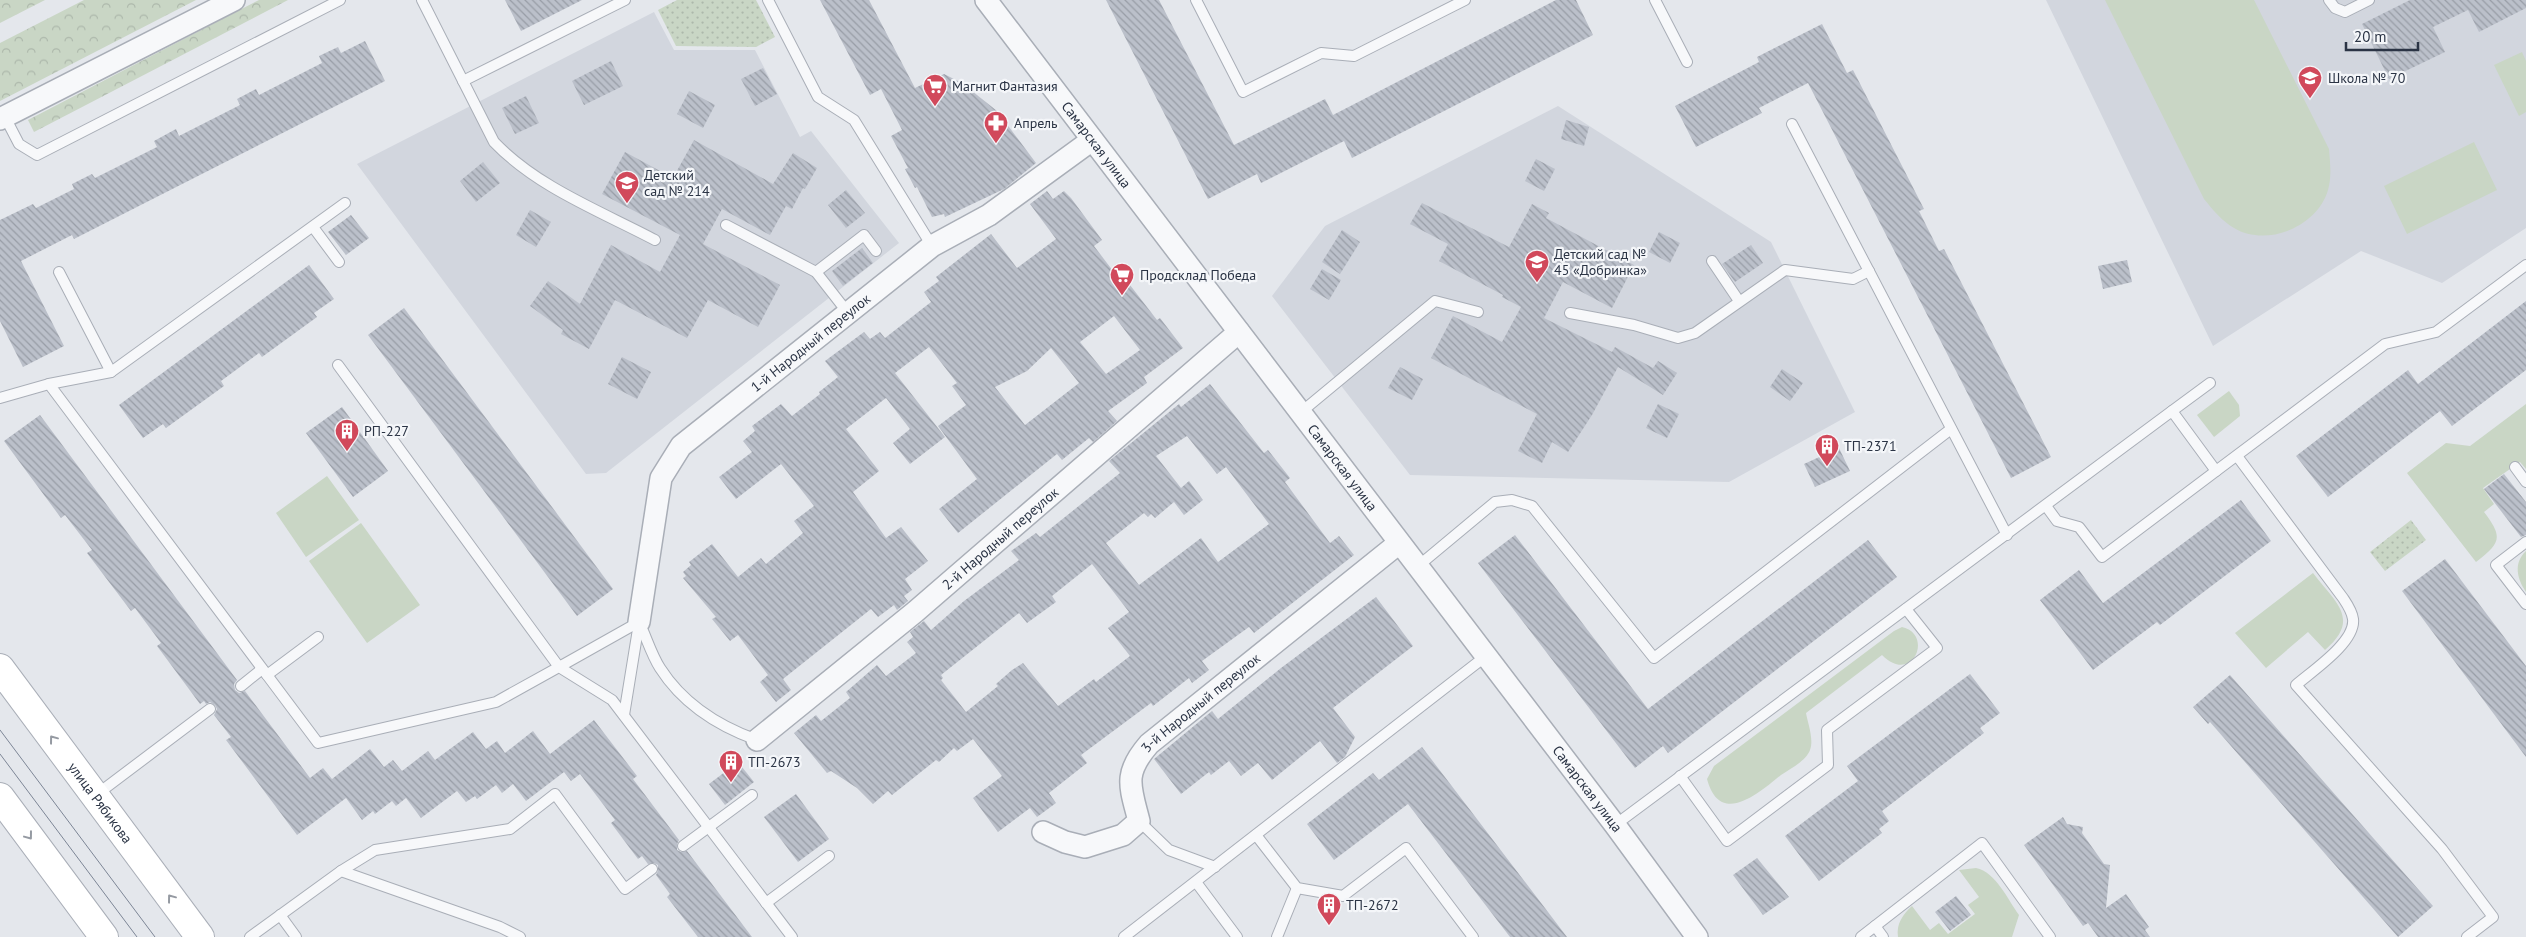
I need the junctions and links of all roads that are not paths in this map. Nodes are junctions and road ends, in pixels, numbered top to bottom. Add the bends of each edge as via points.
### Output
1 (234, 0) edge
2 (340, 0) edge
3 (422, 0) edge
4 (625, 0) edge
5 (768, 0) edge
6 (1196, 0) edge
7 (1465, 0) edge
8 (1655, 0) edge
9 (2329, 0) edge
10 (2369, 0) edge
11 (992, 3) edge
12 (1687, 62) dead end
13 (463, 82) junction
14 (2, 118) edge
15 (1792, 124) dead end
16 (1092, 140) junction
17 (345, 203) dead end
18 (726, 225) dead end
19 (313, 227) junction
20 (655, 240) dead end
21 (932, 246) junction
22 (876, 251) dead end
23 (1712, 261) dead end
24 (340, 262) dead end
25 (2526, 265) edge
26 (1869, 271) junction
27 (59, 272) dead end
28 (816, 272) junction
29 (1739, 301) junction
30 (1478, 312) dead end
31 (848, 313) junction
32 (1570, 313) dead end
33 (1239, 332) junction
34 (338, 365) dead end
35 (111, 372) junction
36 (2210, 383) dead end
37 (49, 384) junction
38 (0, 398) edge
39 (2172, 411) junction
40 (1300, 413) junction
41 (1951, 429) junction
42 (2237, 456) junction
43 (2515, 467) dead end
44 (2216, 471) junction
45 (2526, 482) edge
46 (2046, 506) junction
47 (2006, 535) junction
48 (2526, 542) edge
49 (1399, 543) junction
50 (1417, 566) junction
51 (2526, 604) edge
52 (1906, 608) junction
53 (639, 622) junction
54 (318, 637) dead end
55 (1486, 656) junction
56 (559, 667) junction
57 (0, 668) edge
58 (265, 672) junction
59 (241, 686) dead end
60 (210, 709) dead end
61 (624, 716) junction
62 (757, 740) joint
63 (1680, 776) junction
64 (752, 795) dead end
65 (95, 796) junction
66 (0, 797) edge
67 (1139, 821) junction
68 (1614, 825) junction
69 (708, 827) junction
70 (1043, 832) dead end
71 (1256, 834) junction
72 (683, 846) dead end
73 (829, 856) dead end
74 (1215, 867) junction
75 (652, 869) dead end
76 (341, 870) junction
77 (1196, 882) junction
78 (1297, 888) junction
79 (766, 903) junction
80 (280, 915) junction
81 (1875, 926) junction
82 (104, 937) edge
83 (200, 937) edge
84 (250, 937) edge
85 (296, 937) edge
86 (520, 937) edge
87 (792, 937) edge
88 (1124, 937) edge
89 (1237, 937) edge
90 (1277, 937) edge
91 (1473, 937) edge
92 (1697, 937) edge
93 (1861, 937) edge
94 (1883, 937) edge
95 (2050, 937) edge
96 (2467, 937) edge

1 - 14 street
2 - 14 lane via 37,155 20,144
3 - 13 lane
4 - 13 lane
5 - 21 lane via 818,97 854,120
6 - 7 lane via 1243,92 1320,53 1354,56
8 - 12 lane
9 - 10 lane via 2334,8 2345,12
11 - 16 street, Самарская улица
13 - 20 lane via 494,142 512,161
15 - 26 lane
16 - 21 street, 1-й Народный переулок via 990,215
16 - 33 street, Самарская улица
17 - 19 lane
18 - 28 lane
19 - 24 lane
19 - 35 lane
21 - 31 street, 1-й Народный переулок
22 - 28 lane via 864,235
23 - 29 lane
25 - 42 lane via 2436,332 2385,344
26 - 29 lane via 1853,279 1785,270
26 - 41 lane
27 - 35 lane
28 - 31 lane
29 - 32 lane via 1694,333 1678,338 1634,325
30 - 40 lane via 1435,301
31 - 53 street, 1-й Народный переулок via 681,446 661,478
33 - 40 street, Самарская улица
33 - 62 street, 2-й Народный переулок via 915,612
34 - 56 lane
35 - 37 lane
36 - 39 lane
37 - 38 lane
37 - 58 lane
39 - 44 lane
39 - 46 lane
40 - 49 street, Самарская улица
41 - 47 lane
41 - 50 lane via 1654,658 1532,506 1512,500 1495,502
42 - 44 lane
42 - 96 lane via 2343,598 2352,615 2353,629 2348,638 2296,685 2442,849 2493,918
43 - 45 lane
44 - 46 lane via 2102,557 2079,528 2057,521
46 - 47 lane
47 - 52 lane
48 - 51 lane via 2496,565
49 - 50 street, Самарская улица
49 - 67 street, 3-й Народный переулок via 1149,744 1132,769 1130,785
50 - 55 street, Самарская улица
52 - 63 lane
52 - 63 lane via 1937,648 1828,730 1828,765 1728,841
53 - 56 lane
53 - 61 lane
53 - 62 lane via 660,667 696,710
54 - 58 lane
55 - 68 street, Самарская улица
55 - 71 lane
56 - 58 lane via 496,702 318,743
56 - 61 lane via 612,700
65 -> 57 main road, улица Рябикова
58 - 59 lane
60 - 65 lane
61 - 69 lane
63 - 68 lane
64 - 69 lane
83 -> 65 main road, улица Рябикова
66 -> 82 main road
67 - 70 street via 1123,835 1085,847
67 - 74 lane via 1169,850
68 - 92 street, Самарская улица
69 - 72 lane
69 - 79 lane
71 - 74 lane
71 - 78 lane
73 - 79 lane
74 - 77 lane
75 - 76 lane via 625,889 555,794 510,829 375,850
76 - 80 lane
76 - 86 lane
77 - 88 lane
77 - 89 lane
78 - 90 lane
78 - 91 lane via 1342,896 1406,848
79 - 87 lane
80 - 84 lane
80 - 85 lane
81 - 93 lane
81 - 94 lane
81 - 95 lane via 1982,843

